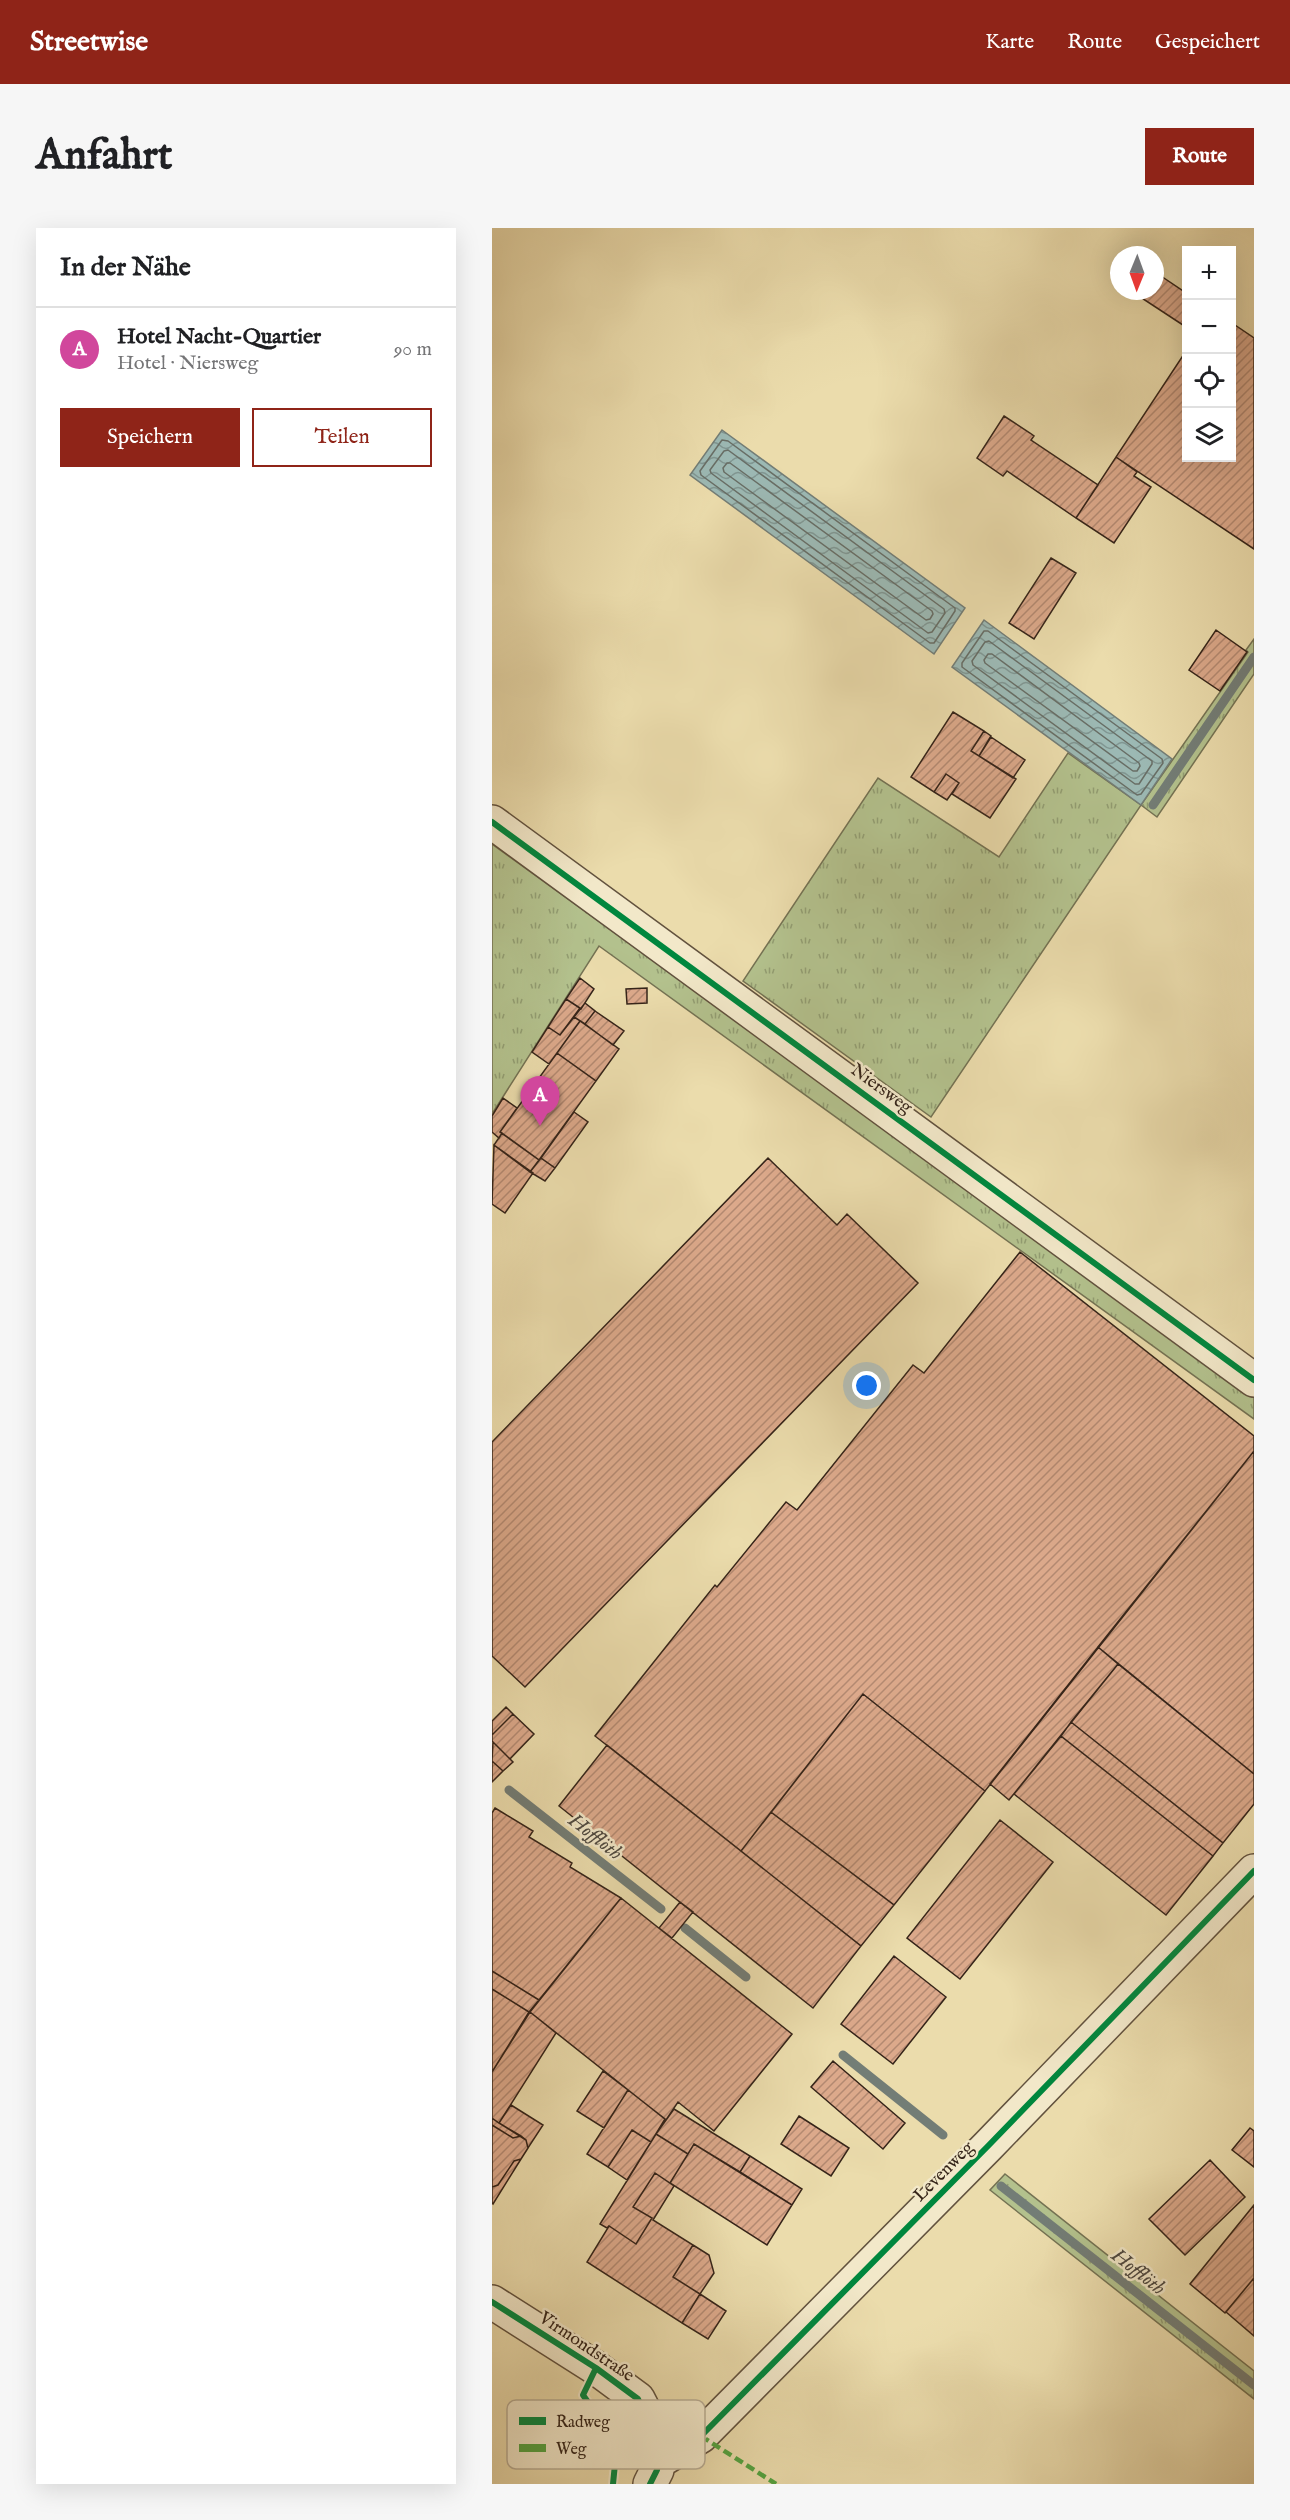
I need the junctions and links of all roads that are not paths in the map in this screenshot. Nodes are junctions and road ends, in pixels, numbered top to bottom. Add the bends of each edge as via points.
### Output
1 (492, 822) edge
2 (1254, 1380) edge
3 (1254, 1871) edge
4 (492, 2302) edge
5 (639, 2400) edge
6 (705, 2431) edge

1 - 2 street, Niersweg
3 - 6 street, Levenweg
4 - 5 street, Virmondstraße

